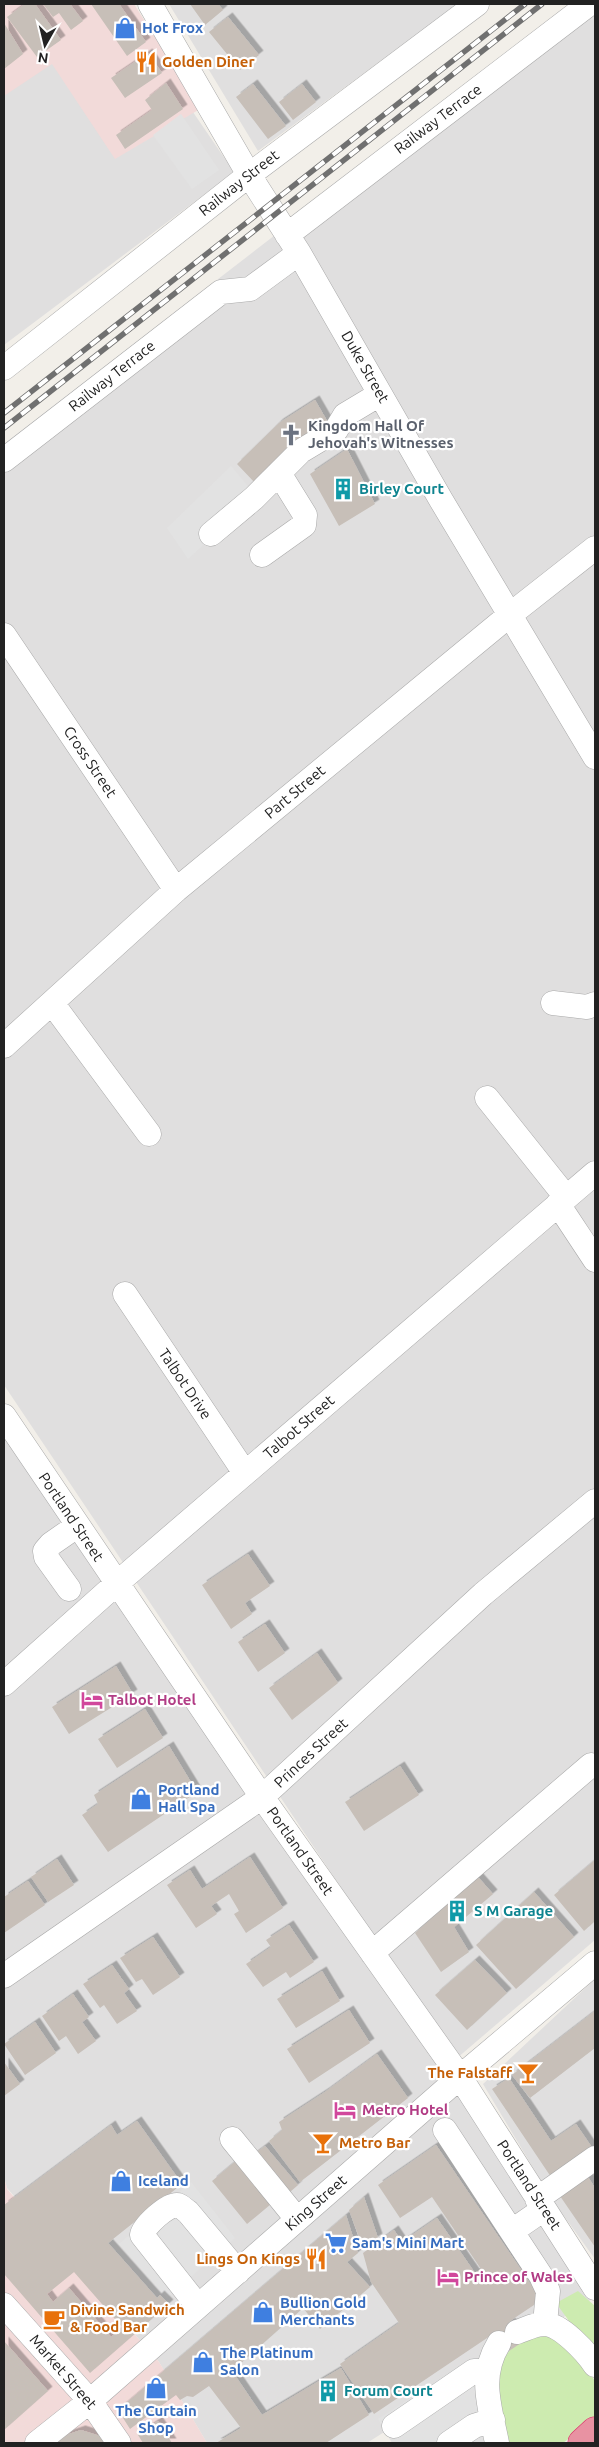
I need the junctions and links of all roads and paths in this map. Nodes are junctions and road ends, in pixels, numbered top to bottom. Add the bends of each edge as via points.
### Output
1 (150, 4) edge
2 (477, 4) edge
3 (589, 4) edge
4 (249, 175) junction
5 (293, 244) junction
6 (4, 368) edge
7 (380, 394) junction
8 (4, 460) edge
9 (279, 472) junction
10 (211, 534) dead end
11 (595, 548) edge
12 (262, 555) dead end
13 (511, 614) junction
14 (4, 634) edge
15 (595, 756) edge
16 (176, 890) junction
17 (52, 1002) junction
18 (552, 1003) dead end
19 (595, 1004) edge
20 (4, 1046) edge
21 (487, 1098) dead end
22 (149, 1134) dead end
23 (595, 1173) edge
24 (562, 1201) junction
25 (595, 1260) edge
26 (125, 1294) dead end
27 (4, 1416) edge
28 (246, 1473) junction
29 (595, 1501) edge
30 (77, 1526) junction
31 (116, 1584) junction
32 (70, 1588) dead end
33 (4, 1684) edge
34 (591, 1765) dead end
35 (262, 1797) junction
36 (372, 1953) junction
37 (595, 1963) edge
38 (4, 1976) edge
39 (460, 2078) junction
40 (445, 2130) dead end
41 (232, 2139) dead end
42 (595, 2158) edge
43 (541, 2204) junction
44 (298, 2219) junction
45 (512, 2231) junction
46 (238, 2272) junction
47 (595, 2288) edge
48 (4, 2304) edge
49 (198, 2306) junction
50 (546, 2324) junction
51 (595, 2365) edge
52 (488, 2371) junction
53 (90, 2401) junction
54 (493, 2420) junction
55 (394, 2426) dead end
56 (595, 2431) edge
57 (37, 2443) edge
58 (119, 2443) edge
59 (449, 2443) edge
60 (497, 2443) edge
61 (582, 2443) edge

1 - 4 street, Duke Street
2 - 4 street, Railway Street
3 - 5 street, Railway Terrace
4 - 5 street, Duke Street
4 - 6 street, Railway Street
5 - 7 street, Duke Street
5 - 8 street, Railway Terrace via 250,289 221,292
7 - 9 street via 345,414 336,430 301,451
7 - 13 street, Duke Street
9 - 10 street
9 - 12 street via 305,515 304,525
11 - 13 street, Part Street
13 - 15 street, Duke Street
13 - 16 street, Part Street
14 - 16 street, Cross Street
16 - 17 street, Part Street
17 - 20 street, Part Street
17 - 22 street
18 - 19 street via 587,1007
21 - 24 street
23 - 24 street, Talbot Street
24 - 25 street
24 - 28 street, Talbot Street
26 - 28 street, Talbot Drive
27 - 30 street, Portland Street
28 - 31 street, Talbot Street
29 - 35 street, Princes Street via 483,1594
30 - 31 street, Portland Street
30 - 32 street via 46,1551 46,1558
31 - 33 street, Talbot Street
31 - 35 street, Portland Street
34 - 36 street
35 - 36 street, Portland Street
35 - 38 street, Princes Street
36 - 39 street, Portland Street
37 - 39 street, King Street
39 - 43 street, Portland Street
39 - 44 street, King Street
40 - 45 street
41 - 44 street
42 - 43 street
43 - 45 street
43 - 47 street, Portland Street
44 - 46 street, King Street
45 - 50 street via 548,2290
46 - 49 street, King Street
46 - 49 street via 188,2212 177,2205 170,2206 156,2217 142,2230 142,2236
48 - 53 street, Market Street
49 - 53 street, King Street
50 - 51 street via 585,2351
50 - 52 street via 508,2337 489,2358
52 - 54 street via 486,2388
52 - 55 street via 474,2371
53 - 57 street, King Street
53 - 58 street, Market Street
54 - 59 street via 474,2426
54 - 60 street
56 - 61 highway

